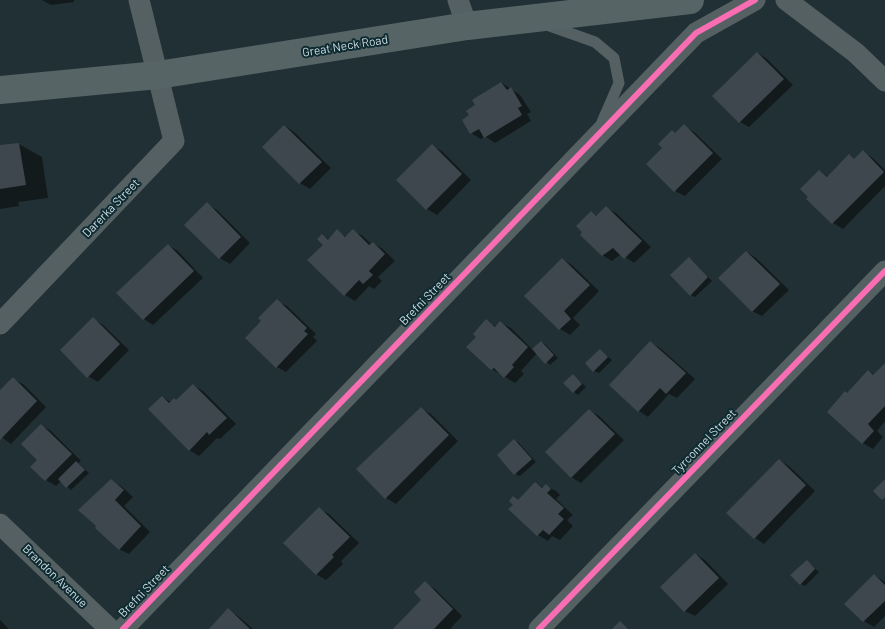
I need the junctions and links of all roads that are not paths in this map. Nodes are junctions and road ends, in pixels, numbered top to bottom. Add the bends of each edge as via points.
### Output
1 (139, 0) edge
2 (458, 0) edge
3 (690, 0) edge
4 (755, 0) edge
5 (786, 0) edge
6 (531, 19) junction
7 (467, 26) junction
8 (158, 75) junction
9 (885, 81) edge
10 (0, 90) edge
11 (596, 137) junction
12 (885, 271) edge
13 (0, 324) edge
14 (0, 524) edge
15 (110, 629) edge
16 (123, 629) edge
17 (538, 629) edge

1 - 8 street
2 - 7 street
3 - 6 main road, Great Neck Road
4 - 11 street, Brefni Street via 696,33
5 - 9 street via 856,53
6 - 7 main road, Great Neck Road
6 - 11 lane via 595,42 614,58 619,83
7 - 8 main road, Great Neck Road
8 - 10 main road, Great Neck Road
8 - 13 street, Darerka Street via 174,141
11 - 16 street, Brefni Street
12 - 17 street, Tyrconnel Street
14 - 15 street, Brandon Avenue

